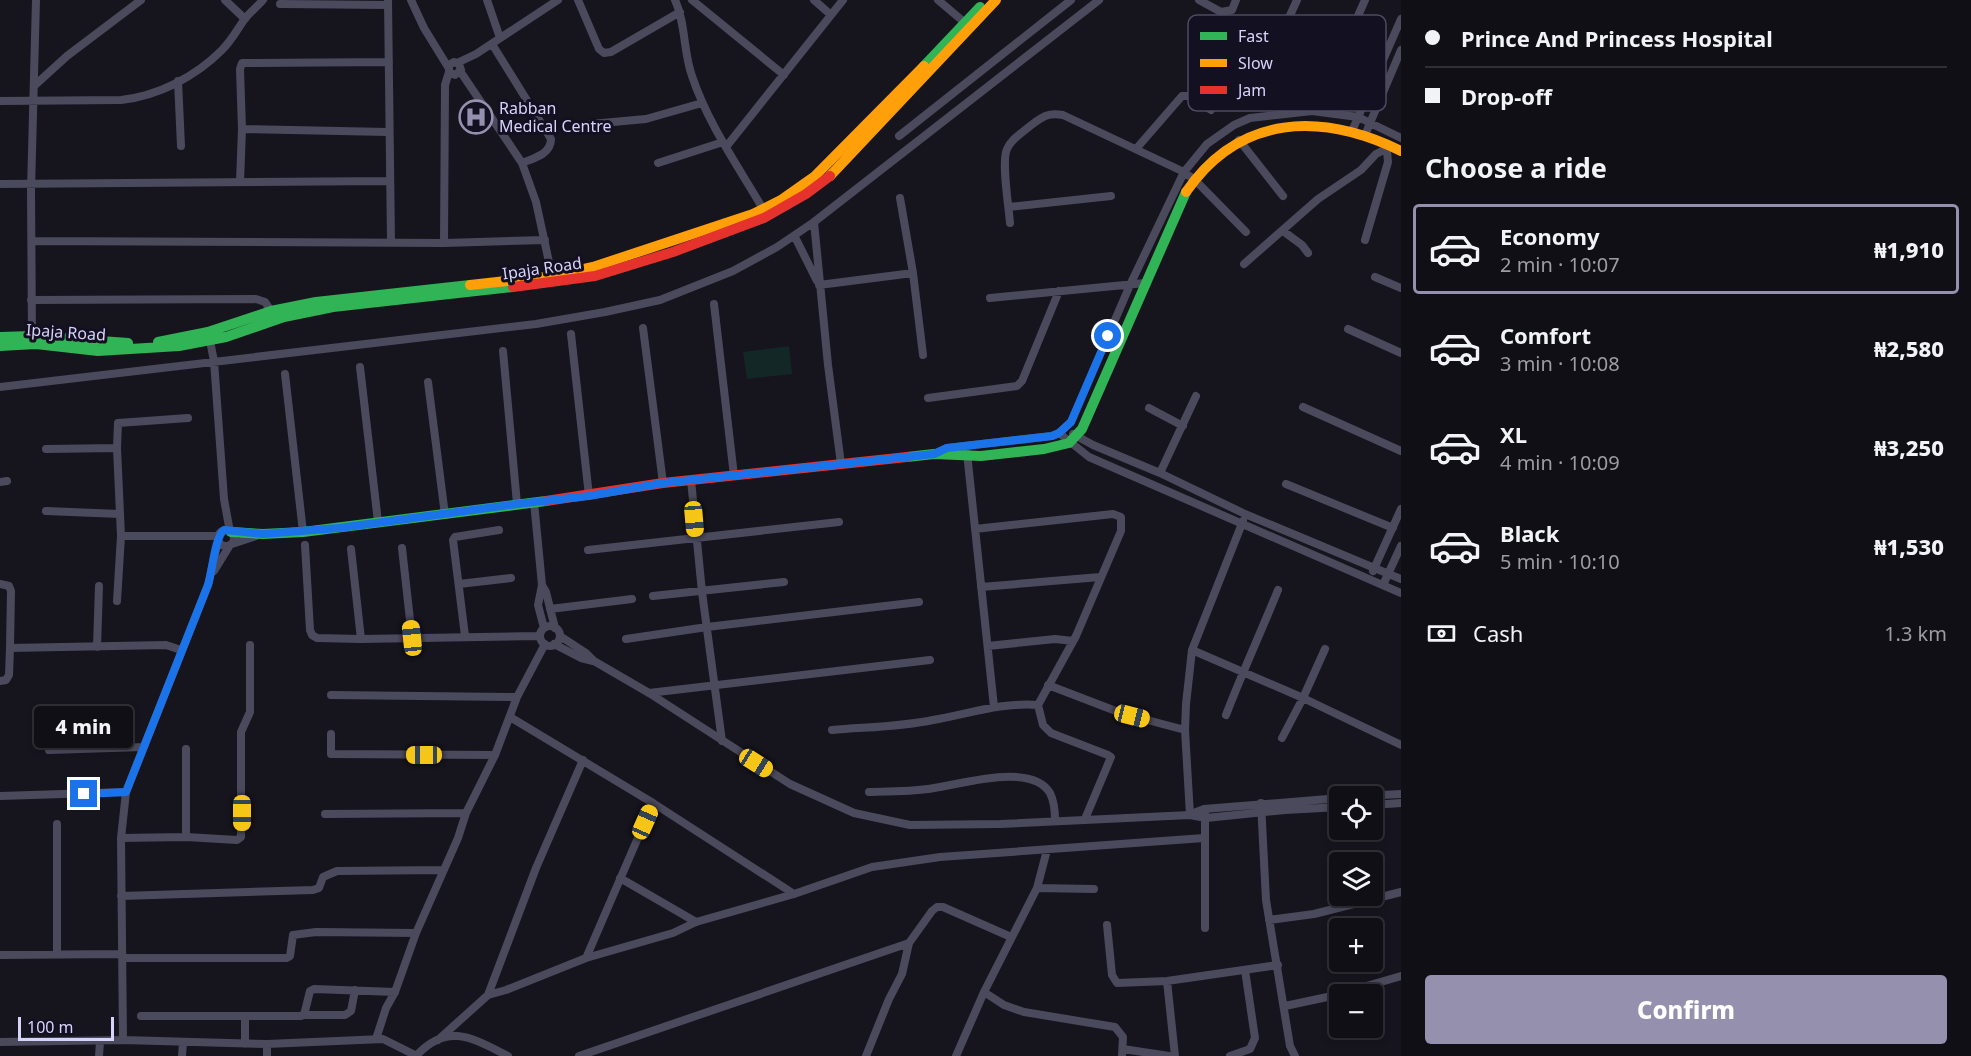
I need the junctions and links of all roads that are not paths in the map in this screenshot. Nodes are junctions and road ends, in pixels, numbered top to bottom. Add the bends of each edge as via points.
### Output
1 (36, 0) edge
2 (141, 0) edge
3 (225, 0) edge
4 (263, 0) edge
5 (411, 0) edge
6 (487, 0) edge
7 (558, 0) edge
8 (578, 0) edge
9 (675, 0) edge
10 (692, 0) edge
11 (814, 0) edge
12 (843, 0) edge
13 (938, 0) edge
14 (986, 0) edge
15 (996, 0) edge
16 (1071, 0) edge
17 (1099, 0) edge
18 (1198, 0) edge
19 (1236, 0) edge
20 (1297, 0) edge
21 (1365, 0) edge
22 (388, 2) edge
23 (280, 4) dead end
24 (680, 12) junction
25 (831, 15) junction
26 (1290, 15) edge
27 (1358, 15) edge
28 (245, 19) junction
29 (1401, 19) edge
30 (964, 22) junction
31 (500, 38) junction
32 (492, 44) junction
33 (1401, 50) edge
34 (1386, 53) edge
35 (389, 62) junction
36 (928, 67) junction
37 (455, 69) junction
38 (784, 75) junction
39 (178, 81) junction
40 (1386, 85) edge
41 (34, 86) junction
42 (1188, 96) edge
43 (0, 101) edge
44 (34, 101) junction
45 (702, 103) junction
46 (1361, 111) edge
47 (1375, 111) edge
48 (1358, 117) junction
49 (1370, 122) junction
50 (591, 124) dead end
51 (242, 129) junction
52 (1352, 131) junction
53 (388, 132) junction
54 (1365, 135) junction
55 (899, 136) dead end
56 (1401, 138) edge
57 (1239, 140) junction
58 (724, 144) junction
59 (181, 146) dead end
60 (1136, 149) junction
61 (1393, 149) edge
62 (658, 163) dead end
63 (522, 164) junction
64 (1184, 172) junction
65 (1195, 180) junction
66 (240, 182) junction
67 (389, 182) junction
68 (32, 183) junction
69 (0, 184) edge
70 (1111, 196) dead end
71 (1283, 196) dead end
72 (900, 198) dead end
73 (1009, 207) junction
74 (764, 209) junction
75 (814, 222) junction
76 (1010, 223) dead end
77 (1283, 231) junction
78 (1246, 232) dead end
79 (795, 237) junction
80 (545, 240) junction
81 (1365, 240) dead end
82 (32, 241) junction
83 (391, 242) junction
84 (444, 243) junction
85 (1308, 253) dead end
86 (625, 263) junction
87 (1244, 264) dead end
88 (914, 273) junction
89 (552, 276) junction
90 (1375, 277) dead end
91 (1145, 283) junction
92 (819, 285) junction
93 (1130, 285) junction
94 (1401, 288) edge
95 (1059, 291) junction
96 (990, 298) dead end
97 (32, 300) junction
98 (714, 304) dead end
99 (271, 310) junction
100 (643, 328) dead end
101 (1348, 329) dead end
102 (571, 334) dead end
103 (32, 336) junction
104 (0, 337) edge
105 (210, 341) junction
106 (0, 346) edge
107 (503, 351) dead end
108 (1401, 353) edge
109 (923, 355) dead end
110 (214, 361) junction
111 (360, 367) dead end
112 (285, 374) dead end
113 (428, 382) dead end
114 (0, 387) edge
115 (1196, 396) dead end
116 (928, 398) dead end
117 (1303, 407) dead end
118 (1149, 408) dead end
119 (188, 418) dead end
120 (1183, 426) junction
121 (1063, 431) junction
122 (1072, 440) junction
123 (117, 448) junction
124 (46, 449) dead end
125 (967, 451) junction
126 (1401, 451) edge
127 (841, 464) junction
128 (1160, 473) junction
129 (734, 476) junction
130 (691, 480) junction
131 (663, 483) junction
132 (1286, 484) dead end
133 (589, 496) junction
134 (534, 502) junction
135 (517, 504) junction
136 (1401, 509) edge
137 (46, 511) dead end
138 (120, 514) junction
139 (1245, 514) junction
140 (445, 515) junction
141 (378, 522) junction
142 (839, 522) dead end
143 (1242, 523) junction
144 (1393, 528) junction
145 (975, 529) junction
146 (499, 530) dead end
147 (303, 532) junction
148 (224, 534) junction
149 (263, 534) junction
150 (121, 536) junction
151 (696, 538) junction
152 (231, 545) junction
153 (305, 545) dead end
154 (1401, 546) edge
155 (402, 548) dead end
156 (351, 549) dead end
157 (588, 550) dead end
158 (1374, 568) junction
159 (1389, 573) junction
160 (212, 574) junction
161 (1100, 577) junction
162 (511, 578) dead end
163 (1369, 579) junction
164 (1401, 579) edge
165 (784, 582) dead end
166 (0, 584) edge
167 (459, 584) junction
168 (542, 585) junction
169 (1383, 585) junction
170 (99, 586) dead end
171 (981, 587) junction
172 (1278, 590) dead end
173 (702, 592) junction
174 (1401, 593) edge
175 (653, 596) dead end
176 (632, 598) dead end
177 (117, 601) dead end
178 (919, 603) dead end
179 (550, 609) junction
180 (707, 627) junction
181 (555, 628) junction
182 (542, 632) junction
183 (465, 636) junction
184 (560, 636) junction
185 (412, 638) junction
186 (361, 639) junction
187 (626, 639) dead end
188 (1073, 641) junction
189 (545, 644) junction
190 (554, 644) junction
191 (250, 645) dead end
192 (97, 646) junction
193 (988, 646) junction
194 (10, 648) junction
195 (1325, 649) dead end
196 (181, 650) junction
197 (1192, 650) junction
198 (930, 660) dead end
199 (594, 661) junction
200 (1243, 671) junction
201 (0, 681) edge
202 (715, 685) junction
203 (1048, 685) junction
204 (649, 693) junction
205 (331, 695) dead end
206 (517, 697) junction
207 (1303, 698) junction
208 (1038, 705) junction
209 (994, 707) junction
210 (1226, 715) dead end
211 (510, 717) junction
212 (832, 730) dead end
213 (1185, 730) junction
214 (331, 734) dead end
215 (1282, 738) dead end
216 (722, 741) junction
217 (1401, 745) edge
218 (143, 747) junction
219 (186, 749) dead end
220 (49, 750) dead end
221 (495, 755) junction
222 (583, 760) junction
223 (126, 792) junction
224 (869, 792) dead end
225 (1401, 794) edge
226 (1383, 795) edge
227 (0, 796) edge
228 (1329, 799) edge
229 (653, 803) junction
230 (1401, 803) edge
231 (1383, 804) edge
232 (1329, 807) edge
233 (1262, 808) junction
234 (1204, 809) junction
235 (466, 813) junction
236 (325, 814) dead end
237 (1190, 815) junction
238 (1206, 818) junction
239 (1085, 819) junction
240 (1055, 820) junction
241 (57, 824) dead end
242 (186, 837) junction
243 (121, 838) junction
244 (1204, 838) junction
245 (1047, 850) junction
246 (443, 870) junction
247 (620, 878) junction
248 (1037, 888) junction
249 (1094, 889) dead end
250 (1401, 892) edge
251 (794, 894) junction
252 (121, 896) junction
253 (1269, 920) junction
254 (696, 922) junction
255 (1107, 925) dead end
256 (1205, 928) dead end
257 (416, 933) junction
258 (1011, 937) junction
259 (909, 943) junction
260 (57, 954) junction
261 (0, 955) edge
262 (122, 956) junction
263 (586, 958) junction
264 (1278, 965) junction
265 (1245, 970) junction
266 (1401, 976) edge
267 (1167, 981) junction
268 (355, 990) junction
269 (395, 992) junction
270 (984, 992) junction
271 (488, 995) junction
272 (1285, 1006) junction
273 (304, 1015) junction
274 (141, 1016) dead end
275 (245, 1016) junction
276 (376, 1039) junction
277 (438, 1040) junction
278 (123, 1041) junction
279 (0, 1042) edge
280 (100, 1042) junction
281 (183, 1042) junction
282 (245, 1044) junction
283 (267, 1044) junction
284 (1122, 1052) edge
285 (99, 1056) edge
286 (182, 1056) edge
287 (267, 1056) edge
288 (417, 1056) edge
289 (508, 1056) edge
290 (579, 1056) edge
291 (866, 1056) edge
292 (956, 1056) edge
293 (1169, 1056) edge
294 (1175, 1056) edge
295 (1230, 1056) edge
296 (1295, 1056) edge

1 - 41 street
2 - 41 street via 66,56
3 - 28 street
4 - 28 street
5 - 37 street via 436,47
6 - 31 street
7 - 31 street
8 - 24 street via 604,53
9 - 24 street
10 - 38 street
11 - 25 street
12 - 25 street
13 - 30 street
14 - 30 main road, Ipaja Road
15 - 36 main road, Ipaja Road
16 - 55 street
17 - 75 street
18 - 19 street via 1221,12 1232,10
20 - 26 street
21 - 27 street
22 - 23 street
22 - 35 street
24 - 45 street via 689,68
25 - 38 street
28 - 39 street via 221,51
29 - 34 street
30 - 36 main road, Ipaja Road
31 - 32 street
32 - 37 street
32 - 63 street via 551,139 548,151
33 - 40 street
35 - 51 street via 242,63
35 - 53 street
36 - 74 main road, Ipaja Road via 815,176
36 - 86 main road, Ipaja Road via 837,170 806,194 764,218
37 - 63 street
37 - 84 street via 445,85
38 - 58 street
39 - 44 street via 140,98
39 - 59 street
41 - 44 street
42 - 60 street via 1182,96
43 - 44 street
44 - 68 street
45 - 50 street via 646,119
45 - 58 street
46 - 48 street
47 - 49 street
48 - 49 street
48 - 52 street
48 - 64 street via 1312,111 1250,118 1207,144
49 - 54 street
49 - 56 street
51 - 53 street
51 - 66 street
52 - 54 main road
52 - 57 main road via 1299,123
53 - 67 street
54 - 61 main road
57 - 65 main road
57 - 71 street
58 - 62 street
58 - 74 street
60 - 64 street
60 - 73 street via 1063,115 1046,114 1006,150
61 - 77 street via 1376,154
61 - 81 street
63 - 80 street
64 - 65 street
64 - 93 street
65 - 78 street
65 - 91 main road
66 - 67 street
66 - 68 street
67 - 83 street
68 - 69 street
68 - 82 street
70 - 73 street
72 - 88 street
73 - 76 street
74 - 86 main road, Ipaja Road
75 - 79 street
75 - 92 street
77 - 85 street
77 - 87 street
79 - 92 street
79 - 110 street via 722,275 660,300 605,312 536,324
80 - 84 street
80 - 89 street
82 - 83 street
82 - 97 street
83 - 84 street
86 - 89 main road, Ipaja Road
86 - 105 main road, Ipaja Road via 595,276 562,282 333,307 284,317
88 - 92 street
88 - 109 street
89 - 99 main road, Ipaja Road
90 - 94 street
91 - 93 street
91 - 122 main road via 1082,429
92 - 127 street
93 - 95 street
93 - 121 street via 1071,422
95 - 96 street
95 - 116 street via 1017,386
97 - 99 street via 256,299
97 - 103 street
98 - 129 street
99 - 103 main road, Ipaja Road via 208,332 166,341 114,343
100 - 131 street
101 - 108 street
102 - 133 street
103 - 104 main road, Ipaja Road
105 - 106 main road, Ipaja Road via 99,351 36,344
105 - 110 street
107 - 135 street
110 - 114 street
110 - 148 street
111 - 141 street
112 - 147 street
113 - 140 street
115 - 120 street
117 - 126 street
118 - 120 street
119 - 123 street via 121,421
120 - 128 street
121 - 122 street
121 - 125 street
122 - 125 main road via 1042,449
122 - 128 street
122 - 143 street via 1089,457
123 - 124 street
123 - 138 street
125 - 127 main road via 948,456 934,454
125 - 145 street
127 - 129 main road
128 - 139 street
129 - 130 main road
130 - 131 main road
130 - 151 street
131 - 133 main road
132 - 144 street
133 - 134 main road
134 - 135 main road
134 - 168 street
135 - 140 main road
136 - 144 street
137 - 138 street
138 - 150 street
139 - 143 street
139 - 158 street
140 - 141 main road
141 - 147 main road
142 - 151 street
143 - 163 street
143 - 197 street
144 - 158 street
145 - 161 street via 1113,514 1121,517 1121,531
145 - 171 street
146 - 167 street via 455,537
147 - 149 main road
148 - 149 main road
148 - 150 street
148 - 152 street via 234,538
148 - 152 street via 222,545
148 - 160 street
149 - 152 street
150 - 177 street
151 - 157 street
151 - 173 street
152 - 160 street
153 - 186 street via 312,635
154 - 159 street
155 - 185 street
156 - 186 street
158 - 159 street
158 - 163 street
159 - 164 street
159 - 169 street
160 - 196 street
161 - 171 street
161 - 188 street
162 - 167 street
163 - 169 street
165 - 173 street
166 - 194 street via 9,586 11,591
167 - 183 street
168 - 179 street
168 - 182 street via 538,605
169 - 174 street
170 - 192 street
171 - 193 street
172 - 200 street
173 - 175 street
173 - 180 street
176 - 179 street
178 - 180 street
179 - 181 street
180 - 187 street
180 - 202 street
181 - 182 street via 549,626
181 - 184 street
182 - 183 street
182 - 189 street
183 - 185 street
184 - 190 street
184 - 199 street
185 - 186 street
188 - 193 street via 1055,639
188 - 203 street
189 - 190 street
189 - 206 street
190 - 199 street
191 - 242 street via 250,712 242,732 241,837
192 - 194 street
192 - 196 street via 166,645
193 - 209 street
194 - 201 street via 9,675
195 - 207 street
196 - 218 street
197 - 200 street
197 - 213 street
198 - 202 street
199 - 204 street
200 - 207 street
200 - 210 street
202 - 204 street
202 - 216 street
203 - 208 street
203 - 213 street via 1121,713
204 - 216 street
205 - 206 street
206 - 211 street
207 - 215 street
207 - 217 street
208 - 209 street
208 - 239 street via 1043,725 1051,732 1111,758
209 - 212 street via 931,721
211 - 221 street
211 - 222 street
213 - 237 street
214 - 221 street via 331,754
216 - 240 street via 790,784 854,813 910,825
218 - 220 street
218 - 223 street
219 - 242 street
221 - 235 street
222 - 229 street
222 - 271 street via 536,868
223 - 227 street
223 - 243 street
224 - 240 street via 920,790 996,777 1031,779 1050,793
225 - 226 street
228 - 233 street
229 - 247 street
229 - 251 street
230 - 231 street
232 - 233 street
233 - 234 street
233 - 238 street
233 - 253 street
234 - 237 street
234 - 238 street
235 - 236 street
235 - 246 street
237 - 238 street
237 - 239 street
238 - 244 street
239 - 240 street
241 - 260 street
242 - 243 street
243 - 252 street
244 - 245 street
244 - 256 street
245 - 248 street
245 - 251 street via 940,857 872,867
246 - 252 street via 337,871 323,877 319,888 313,891
246 - 257 street
247 - 254 street
247 - 263 street
248 - 249 street
248 - 258 street
250 - 253 street via 1314,914
251 - 254 street
252 - 262 street
253 - 264 street
254 - 263 street via 673,933
255 - 267 street via 1112,975 1117,983
257 - 262 street via 293,935 292,952 287,958
257 - 269 street
258 - 259 street via 937,907
258 - 270 street
259 - 290 street
259 - 291 street via 902,974
260 - 261 street
260 - 262 street
262 - 278 street
263 - 271 street
264 - 265 street
264 - 272 street
265 - 267 street
265 - 295 street via 1255,1038 1250,1049
266 - 272 street
267 - 294 street
268 - 269 street
268 - 273 street via 345,1015
268 - 273 street via 314,989 310,991
269 - 276 street
270 - 284 street via 1024,1012 1115,1027 1123,1036
270 - 292 street
271 - 277 street
272 - 296 street
273 - 275 street
274 - 275 street
275 - 282 street
276 - 283 street
276 - 288 street via 389,1041
277 - 288 street
277 - 289 street via 458,1035 476,1039
278 - 280 street
278 - 281 street
279 - 280 street
280 - 285 street
281 - 282 street
281 - 286 street
282 - 283 street
283 - 287 street
284 - 293 street

